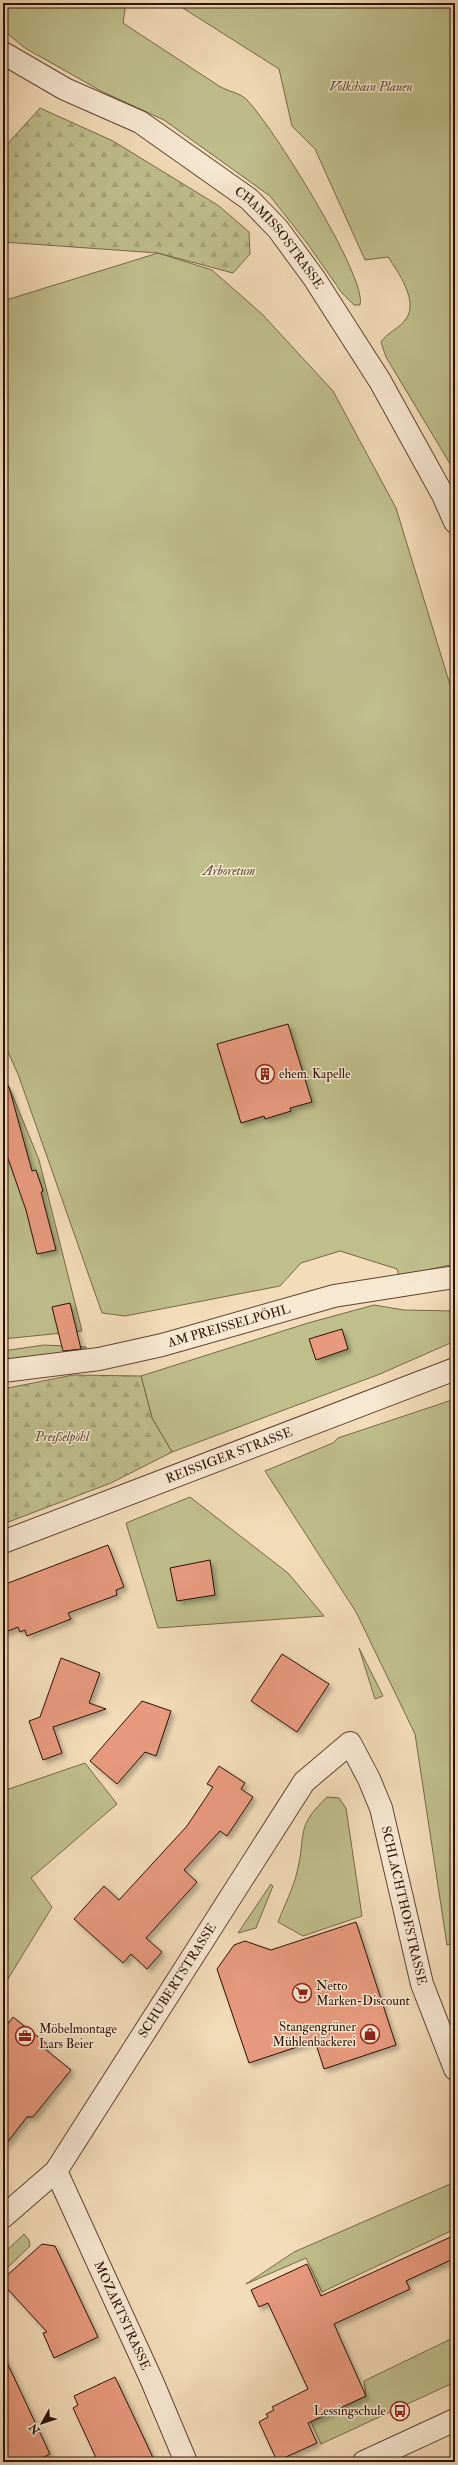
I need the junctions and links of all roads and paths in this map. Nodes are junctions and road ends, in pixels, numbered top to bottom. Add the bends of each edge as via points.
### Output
1 (3, 53) edge
2 (455, 522) edge
3 (455, 1278) edge
4 (455, 1369) edge
5 (3, 1371) edge
6 (3, 1542) edge
7 (350, 1743) joint
8 (455, 2069) edge
9 (56, 2171) junction
10 (3, 2217) edge
11 (455, 2420) edge
12 (186, 2462) edge
13 (364, 2462) edge

1 - 2 street, CHAMISSOSTRASSE via 65,89 140,122 249,199 278,230 314,278 380,381 440,488
3 - 5 street, AM PREISSELPÖHL via 334,1296 162,1345 99,1359
4 - 6 street, REISSIGER STRASSE
7 - 8 street, SCHLACHTHOFSTRASSE via 369,1779 380,1808 422,1984
7 - 9 street, SCHUBERTSTRASSE via 304,1782
9 - 10 street, SCHUBERTSTRASSE
9 - 12 street, MOZARTSTRASSE
11 - 13 street

